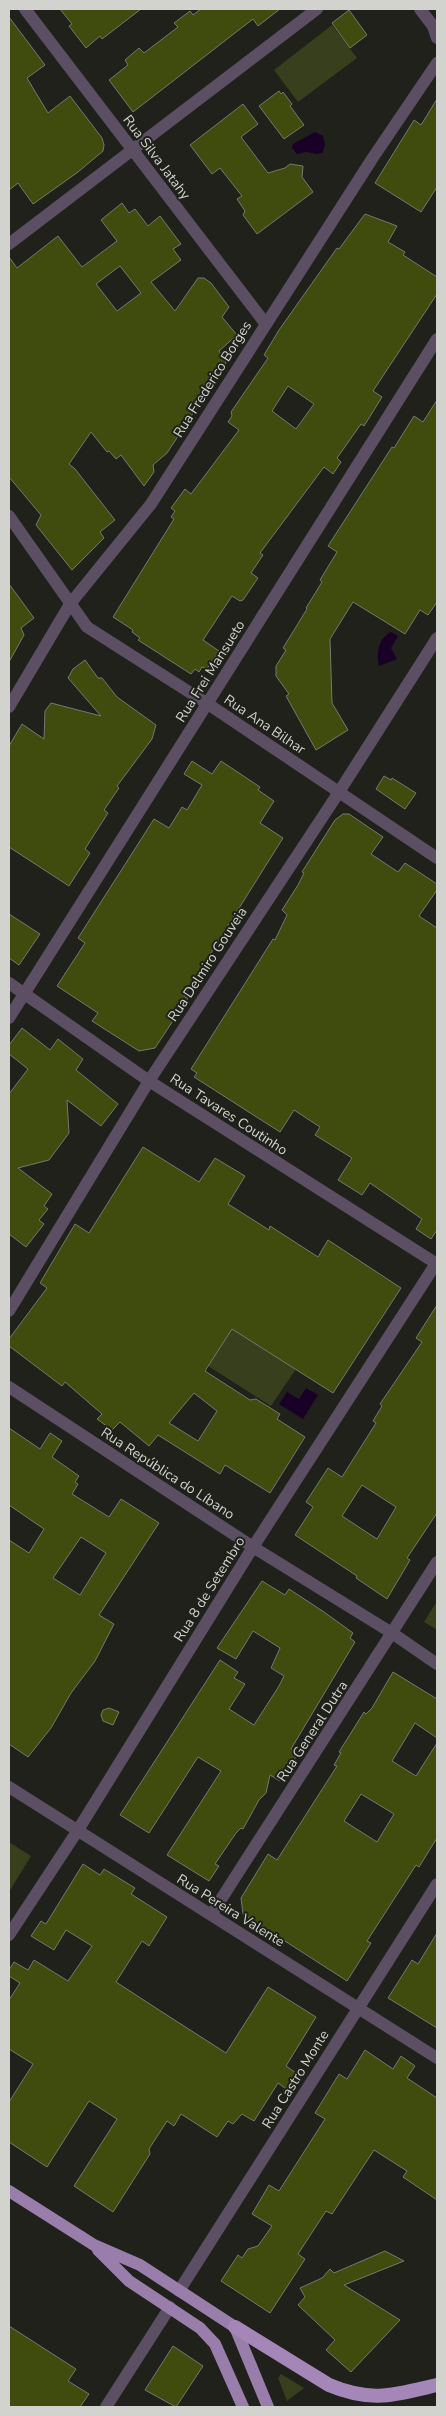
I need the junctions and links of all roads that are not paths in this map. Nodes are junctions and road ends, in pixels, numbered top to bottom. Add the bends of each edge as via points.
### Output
1 (25, 9) edge
2 (317, 9) edge
3 (420, 9) edge
4 (437, 38) edge
5 (437, 63) edge
6 (133, 151) junction
7 (9, 244) edge
8 (265, 324) junction
9 (437, 339) edge
10 (9, 516) edge
11 (70, 604) junction
12 (437, 638) edge
13 (208, 704) junction
14 (9, 707) edge
15 (339, 792) junction
16 (437, 858) edge
17 (9, 984) edge
18 (24, 994) junction
19 (9, 1018) edge
20 (149, 1081) junction
21 (437, 1263) edge
22 (9, 1311) edge
23 (9, 1387) edge
24 (252, 1547) junction
25 (437, 1562) edge
26 (392, 1633) junction
27 (437, 1664) edge
28 (9, 1787) edge
29 (78, 1830) junction
30 (437, 1884) edge
31 (211, 1915) junction
32 (9, 1935) edge
33 (357, 2008) junction
34 (437, 2058) edge
35 (9, 2191) edge
36 (94, 2245) junction
37 (180, 2291) junction
38 (170, 2307) junction
39 (235, 2327) junction
40 (437, 2385) edge
41 (106, 2407) edge
42 (243, 2407) edge
43 (268, 2407) edge

1 - 6 street, Rua Silva Jatahy
2 - 6 street
3 - 4 street
5 - 8 street, Rua Frederico Borges
6 - 7 street
6 - 8 street, Rua Silva Jatahy
8 - 11 street, Rua Frederico Borges via 151,504
9 - 13 street, Rua Frei Mansueto
10 - 11 street, Rua Ana Bilhar
11 - 13 street, Rua Ana Bilhar via 87,627
11 - 14 street, Rua Frederico Borges
12 - 15 street, Rua Delmiro Gouveia
13 - 15 street, Rua Ana Bilhar
13 - 18 street, Rua Frei Mansueto
15 - 16 street, Rua Ana Bilhar
15 - 20 street, Rua Delmiro Gouveia
17 - 18 street, Rua Tavares Coutinho
18 - 19 street, Rua Frei Mansueto
18 - 20 street, Rua Tavares Coutinho
20 - 21 street, Rua Tavares Coutinho
20 - 22 street, Rua Delmiro Gouveia
21 - 24 street, Rua 8 de Setembro
23 - 24 street, Rua República do Líbano
24 - 26 street, Rua República do Líbano
24 - 29 street, Rua 8 de Setembro
25 - 26 street, Rua General Dutra
26 - 27 street, Rua República do Líbano
26 - 31 street, Rua General Dutra
28 - 29 street, Rua Pereira Valente
29 - 31 street, Rua Pereira Valente
29 - 32 street, Rua 8 de Setembro
30 - 33 street, Rua Castro Monte
31 - 33 street, Rua Pereira Valente
33 - 34 street, Rua Pereira Valente
33 - 37 street, Rua Castro Monte
35 - 36 main road
36 - 37 main road via 140,2265
36 - 38 main road via 129,2281
37 - 39 main road
38 - 41 street
38 - 42 main road via 200,2328 215,2344
39 - 40 highway via 329,2385 346,2392 379,2397
39 - 43 main road

